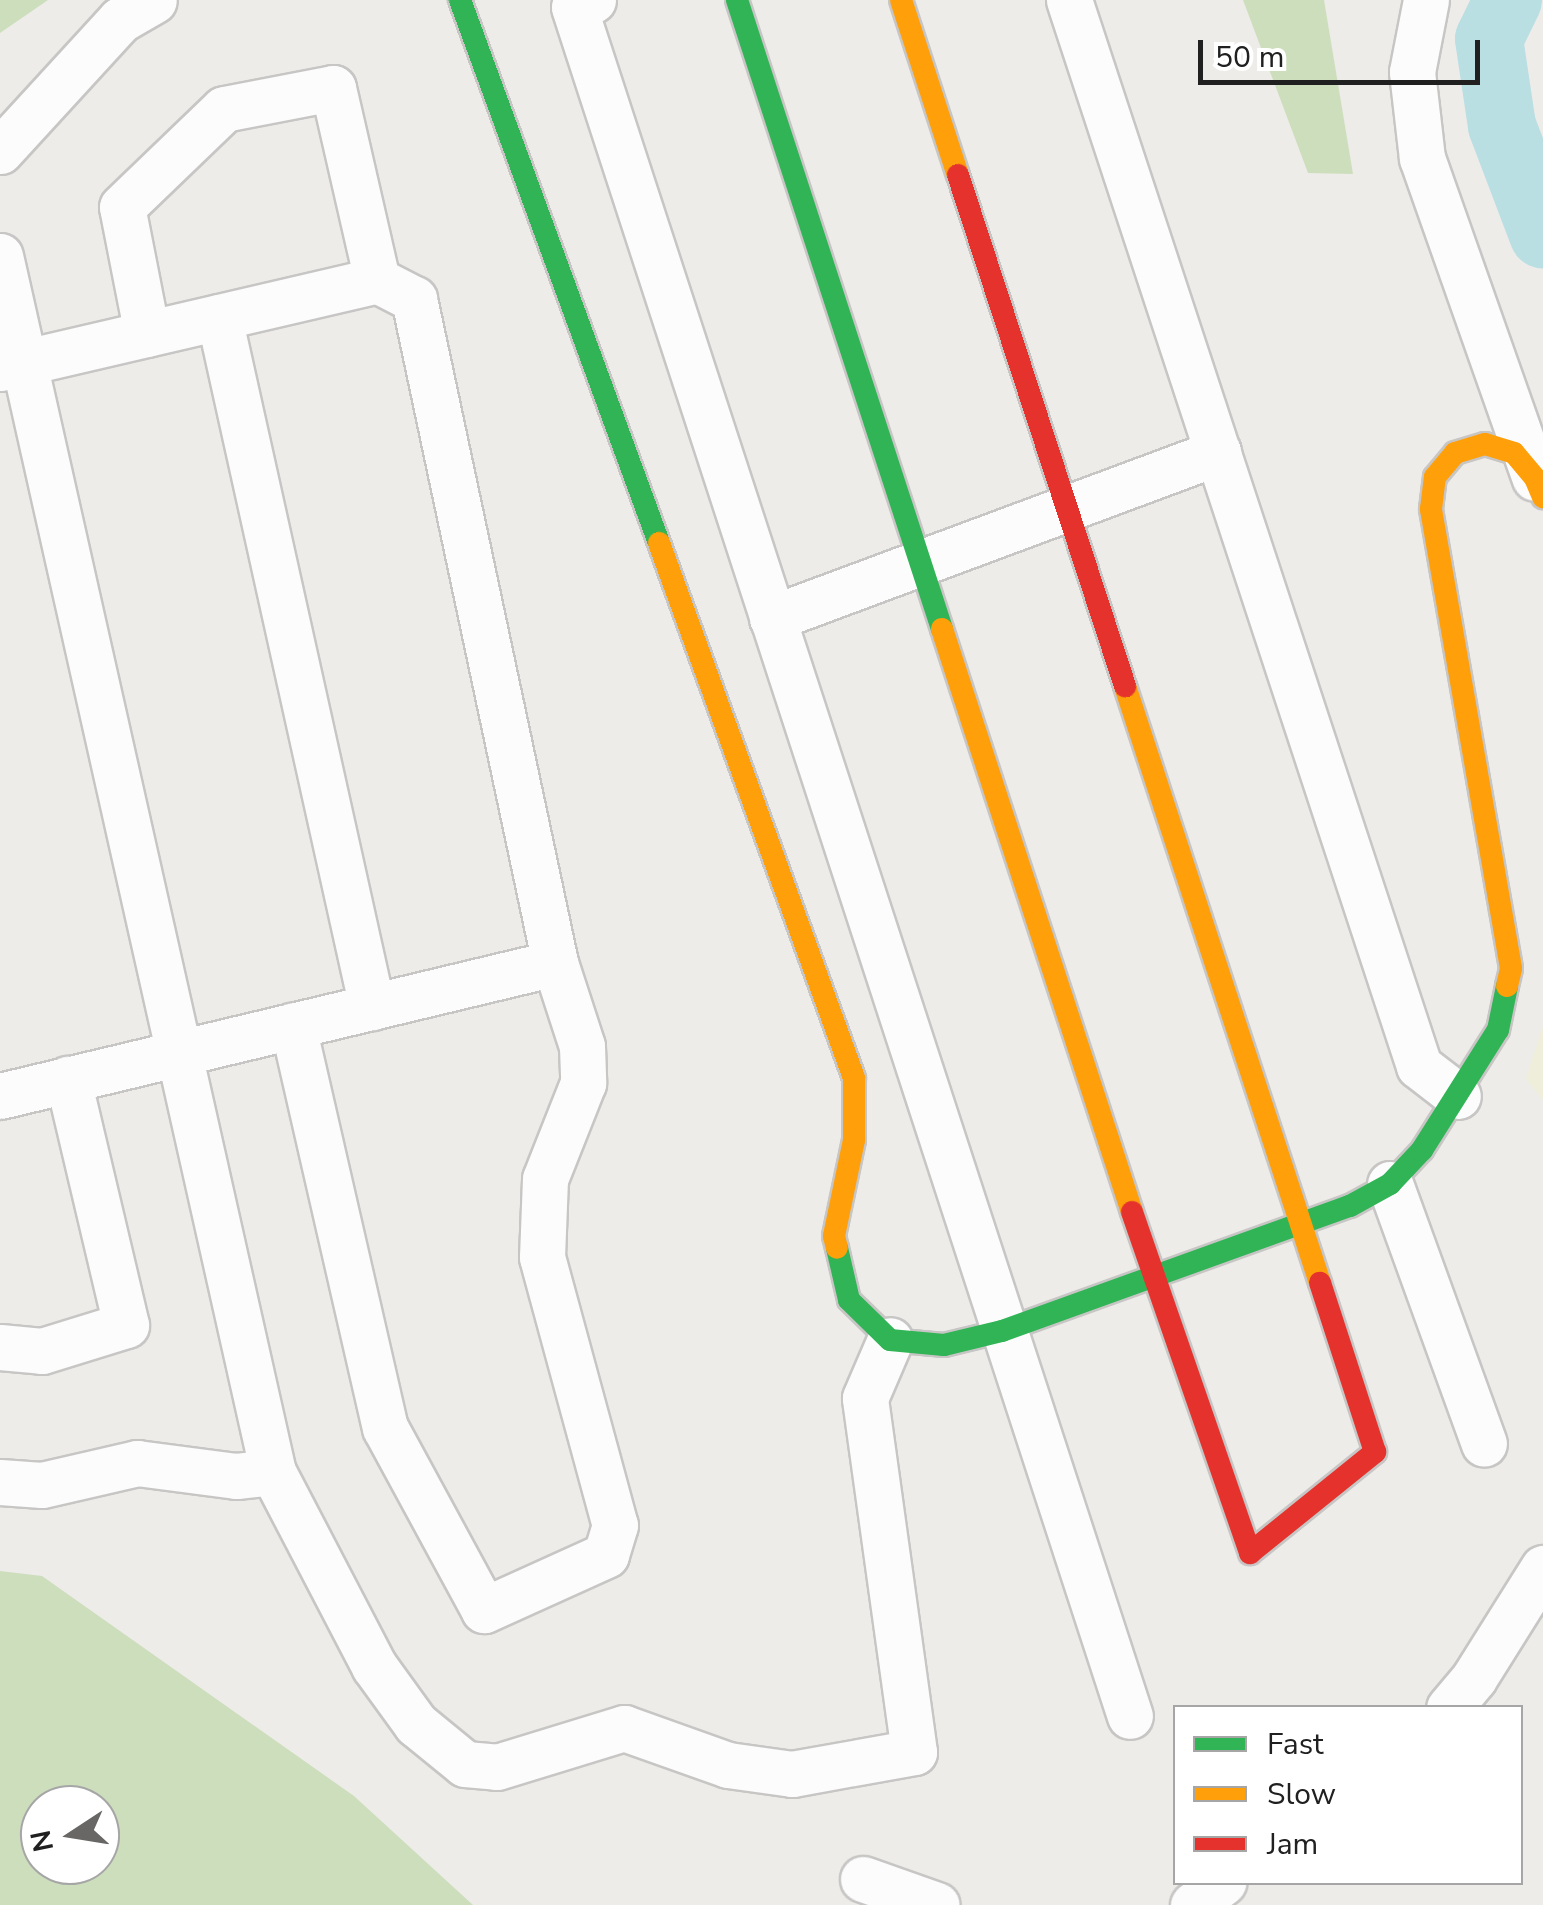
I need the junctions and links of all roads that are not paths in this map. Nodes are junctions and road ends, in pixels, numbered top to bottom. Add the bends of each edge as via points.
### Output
1 (154, 0) edge
2 (460, 0) edge
3 (593, 0) edge
4 (737, 0) edge
5 (901, 0) edge
6 (1069, 0) edge
7 (1426, 0) edge
8 (0, 151) edge
9 (0, 256) edge
10 (377, 280) junction
11 (219, 317) junction
12 (148, 334) junction
13 (12, 365) edge
14 (1218, 452) junction
15 (1539, 487) edge
16 (1065, 509) junction
17 (920, 563) junction
18 (772, 618) junction
19 (555, 963) junction
20 (372, 1007) junction
21 (293, 1025) junction
22 (179, 1052) junction
23 (68, 1080) junction
24 (0, 1096) edge
25 (1458, 1096) junction
26 (1390, 1184) junction
27 (1300, 1224) junction
28 (1153, 1277) junction
29 (1002, 1331) junction
30 (890, 1340) junction
31 (0, 1347) edge
32 (1484, 1444) dead end
33 (273, 1472) junction
34 (0, 1482) edge
35 (1543, 1568) edge
36 (1452, 1705) edge
37 (1130, 1716) dead end
38 (864, 1879) dead end
39 (1219, 1885) edge
40 (937, 1905) edge
41 (1193, 1905) edge

1 - 8 street via 120,20
2 - 30 street via 854,1078 854,1140 834,1236 849,1300
3 - 18 street via 574,6
4 - 17 street
5 - 16 street
6 - 14 street
7 - 15 street via 1412,72 1422,158
9 - 13 street
10 - 11 street
10 - 12 street via 333,88 224,109 122,207
10 - 19 street via 414,299
11 - 12 street
11 - 20 street
12 - 13 street
13 - 22 street
14 - 16 street
14 - 25 street via 1420,1066
15 - 25 street via 1514,453 1485,444 1455,453 1435,477 1431,508 1511,968 1498,1030
16 - 17 street
16 - 27 street
17 - 18 street
17 - 28 street
18 - 29 street
19 - 20 street
19 - 21 street via 582,1046 583,1083 545,1179 542,1256 614,1525 606,1556 484,1610 385,1428
20 - 21 street
21 - 22 street
22 - 23 street
22 - 33 street
23 - 24 street
23 - 31 street via 126,1325 42,1351
25 - 26 street
26 - 27 street
26 - 32 street
27 - 28 street
27 - 28 street via 1375,1452 1250,1552
28 - 29 street
29 - 30 street via 944,1345
29 - 37 street
30 - 33 street via 865,1398 914,1752 792,1774 728,1765 624,1728 497,1767 465,1764 416,1724 374,1666
33 - 34 street via 236,1476 137,1463 42,1486
35 - 36 street
38 - 40 street
39 - 41 street

